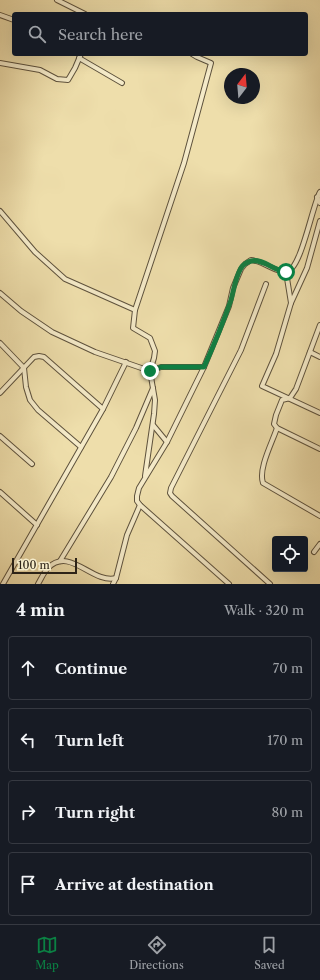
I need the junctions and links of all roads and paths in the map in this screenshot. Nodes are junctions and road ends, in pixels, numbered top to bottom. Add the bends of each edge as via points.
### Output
1 (57, 0) edge
2 (82, 12) edge
3 (0, 15) edge
4 (12, 19) edge
5 (80, 56) edge
6 (194, 56) edge
7 (0, 63) edge
8 (122, 83) dead end
9 (320, 192) edge
10 (317, 197) junction
11 (320, 203) edge
12 (0, 211) edge
13 (320, 221) edge
14 (286, 272) junction
15 (266, 284) dead end
16 (0, 293) edge
17 (291, 303) junction
18 (135, 310) junction
19 (320, 325) edge
20 (0, 343) edge
21 (310, 352) junction
22 (320, 356) edge
23 (126, 362) junction
24 (204, 367) junction
25 (24, 368) junction
26 (150, 371) junction
27 (153, 388) junction
28 (0, 393) edge
29 (290, 398) junction
30 (103, 409) junction
31 (320, 414) edge
32 (153, 424) junction
33 (277, 428) junction
34 (0, 436) edge
35 (167, 442) junction
36 (81, 447) junction
37 (320, 449) edge
38 (32, 464) dead end
39 (144, 478) junction
40 (0, 492) edge
41 (140, 505) junction
42 (320, 516) edge
43 (37, 524) junction
44 (320, 544) edge
45 (314, 552) dead end
46 (60, 561) junction
47 (116, 578) junction
48 (3, 584) edge
49 (38, 584) edge
50 (113, 584) edge
51 (229, 584) edge
52 (270, 584) edge

1 - 2 street
3 - 4 street
5 - 7 street via 68,80 40,70
5 - 8 street
6 - 18 street via 211,63 184,163
9 - 10 street
10 - 11 street
10 - 14 street via 299,256 290,271
12 - 18 street via 34,252 64,279
13 - 17 street via 307,268
14 - 17 street
14 - 24 street via 257,261 251,260 245,264 233,288 229,306
15 - 52 street via 241,350 170,493
16 - 23 street via 52,332 94,352
17 - 29 street via 276,354 262,386
18 - 26 street via 133,328 150,338 155,351
19 - 21 street
20 - 25 street
21 - 22 street
21 - 29 street
23 - 26 street
23 - 30 street
24 - 26 street via 161,367
24 - 35 street
25 - 28 street
25 - 30 street via 34,357 44,357
25 - 36 street via 24,379 30,400
26 - 27 street
27 - 32 street
27 - 46 street via 111,477
29 - 31 street
29 - 33 street via 282,400 274,424
30 - 36 street
32 - 35 street
32 - 39 street
33 - 37 street
33 - 42 street via 262,470 263,483
34 - 38 street
35 - 39 street
36 - 43 street
39 - 41 street via 137,496
40 - 43 street
41 - 47 street via 127,535
41 - 51 street
43 - 48 street
44 - 45 street
46 - 47 street via 98,580 106,582
46 - 49 street via 47,569
47 - 50 street

